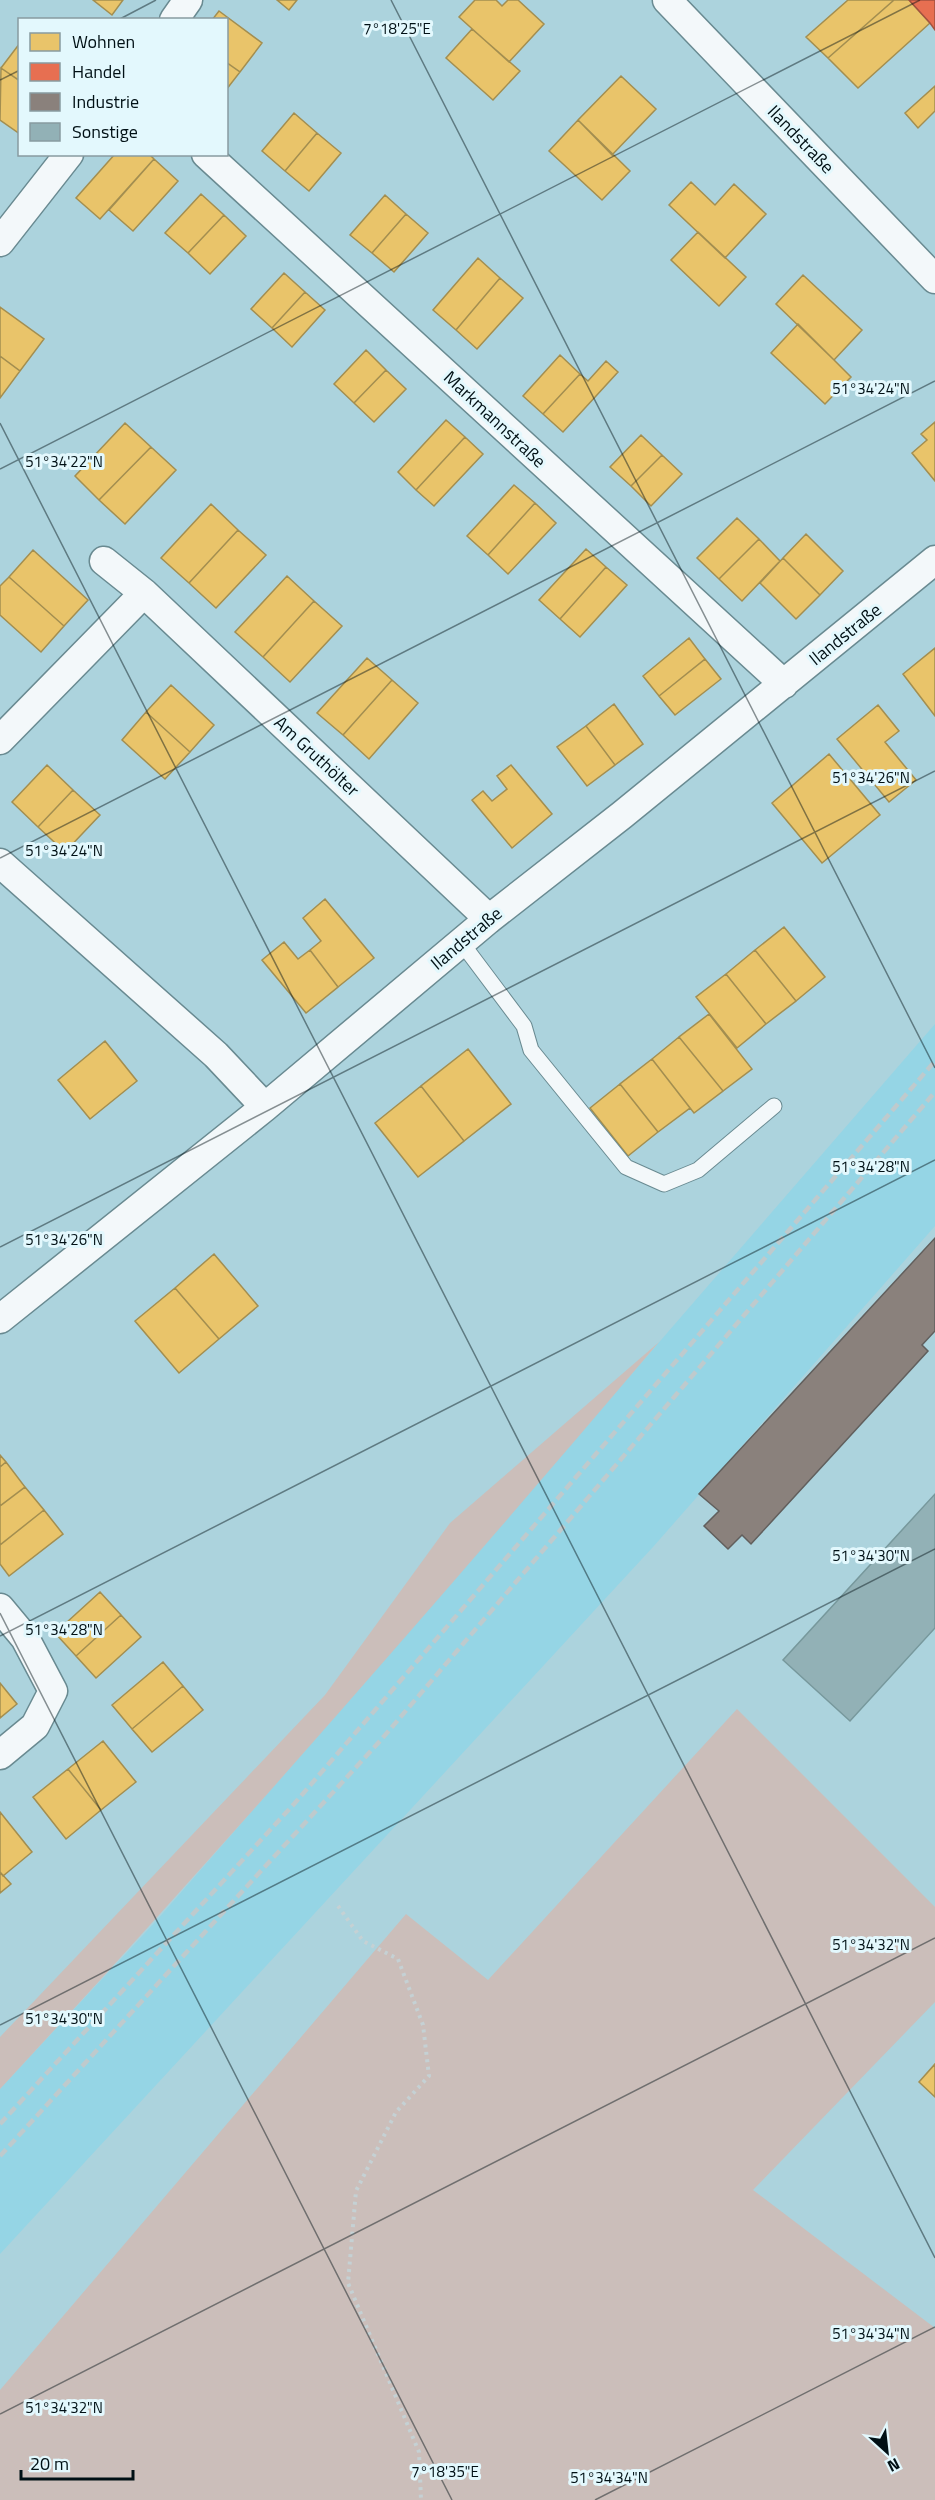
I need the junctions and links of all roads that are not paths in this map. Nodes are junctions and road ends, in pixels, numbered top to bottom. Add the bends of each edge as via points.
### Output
1 (188, 0) edge
2 (667, 0) edge
3 (175, 18) edge
4 (67, 156) edge
5 (209, 156) edge
6 (0, 242) edge
7 (935, 279) edge
8 (935, 560) edge
9 (104, 561) dead end
10 (144, 593) junction
11 (784, 684) junction
12 (0, 740) edge
13 (0, 863) edge
14 (489, 919) junction
15 (461, 942) junction
16 (265, 1107) junction
17 (774, 1107) dead end
18 (0, 1319) edge
19 (0, 1608) edge
20 (0, 1755) edge

1 - 3 street
2 - 7 street, Ilandstraße
4 - 6 street
5 - 11 street, Markmannstraße
8 - 11 street, Ilandstraße
9 - 10 street, Am Gruthölter
10 - 12 street
10 - 14 street, Am Gruthölter
11 - 14 street, Ilandstraße
13 - 16 street via 216,1055
14 - 15 street, Ilandstraße
15 - 16 street, Ilandstraße
15 - 17 lane via 524,1026 531,1050 626,1167 664,1184 698,1170
16 - 18 street, Ilandstraße
19 - 20 street via 26,1638 53,1691 35,1726

